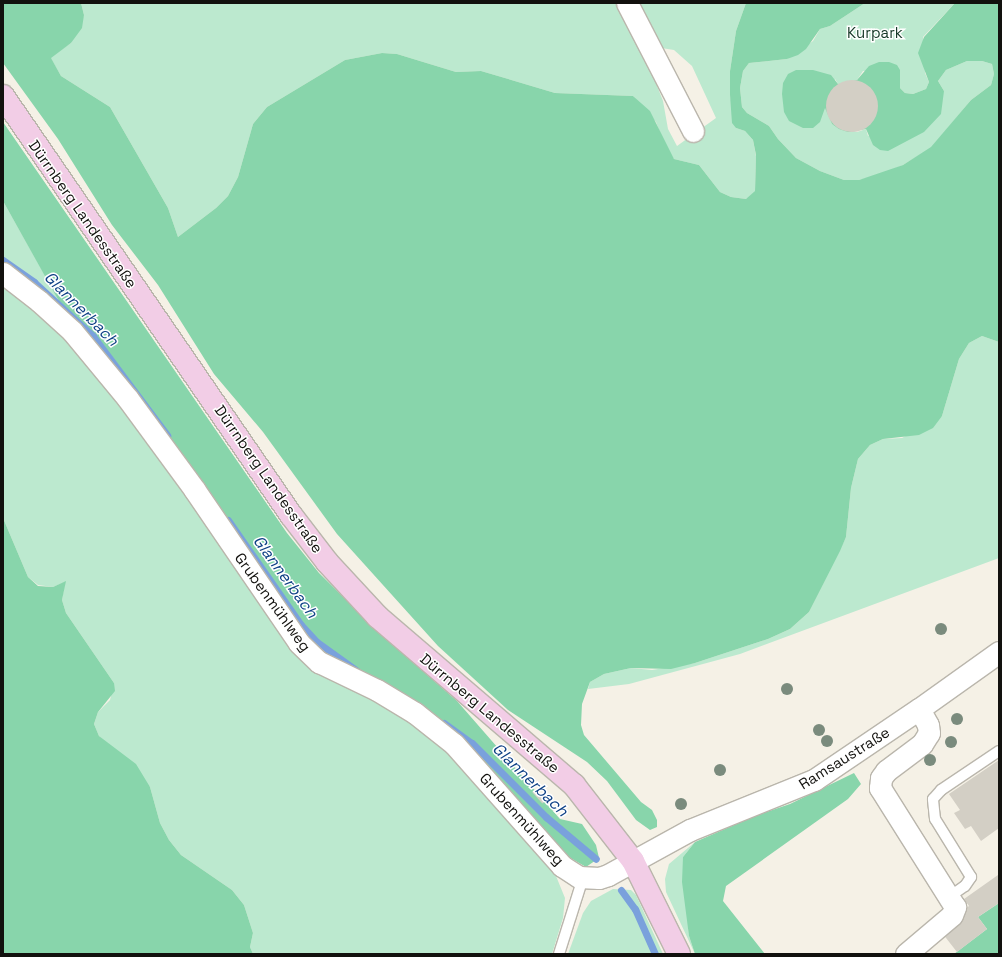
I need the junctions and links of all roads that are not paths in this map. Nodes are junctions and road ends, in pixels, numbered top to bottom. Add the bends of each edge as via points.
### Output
1 (627, 3) edge
2 (3, 96) edge
3 (693, 131) dead end
4 (3, 273) edge
5 (999, 652) edge
6 (919, 710) junction
7 (999, 751) edge
8 (633, 861) junction
9 (583, 878) junction
10 (949, 896) junction
11 (559, 954) edge
12 (679, 954) edge
13 (906, 954) edge

1 - 3 street
2 - 8 main road, Dürrnberg Landesstraße via 291,515 327,562 378,617 574,785
4 - 9 street, Grubenmühlweg via 64,323 128,399 194,489 299,643 319,662 377,690 415,713 454,744 562,866
5 - 6 street, Ramsaustraße
6 - 8 street, Ramsaustraße via 814,780 690,830
6 - 10 street via 928,725 929,733 922,744 886,771 881,778 880,788
7 - 10 lane via 941,790 933,799 935,819 971,877 965,886
8 - 9 street via 599,878
8 - 12 main road, Dürrnberg Landesstraße
9 - 11 lane
10 - 13 street via 955,907 952,915

